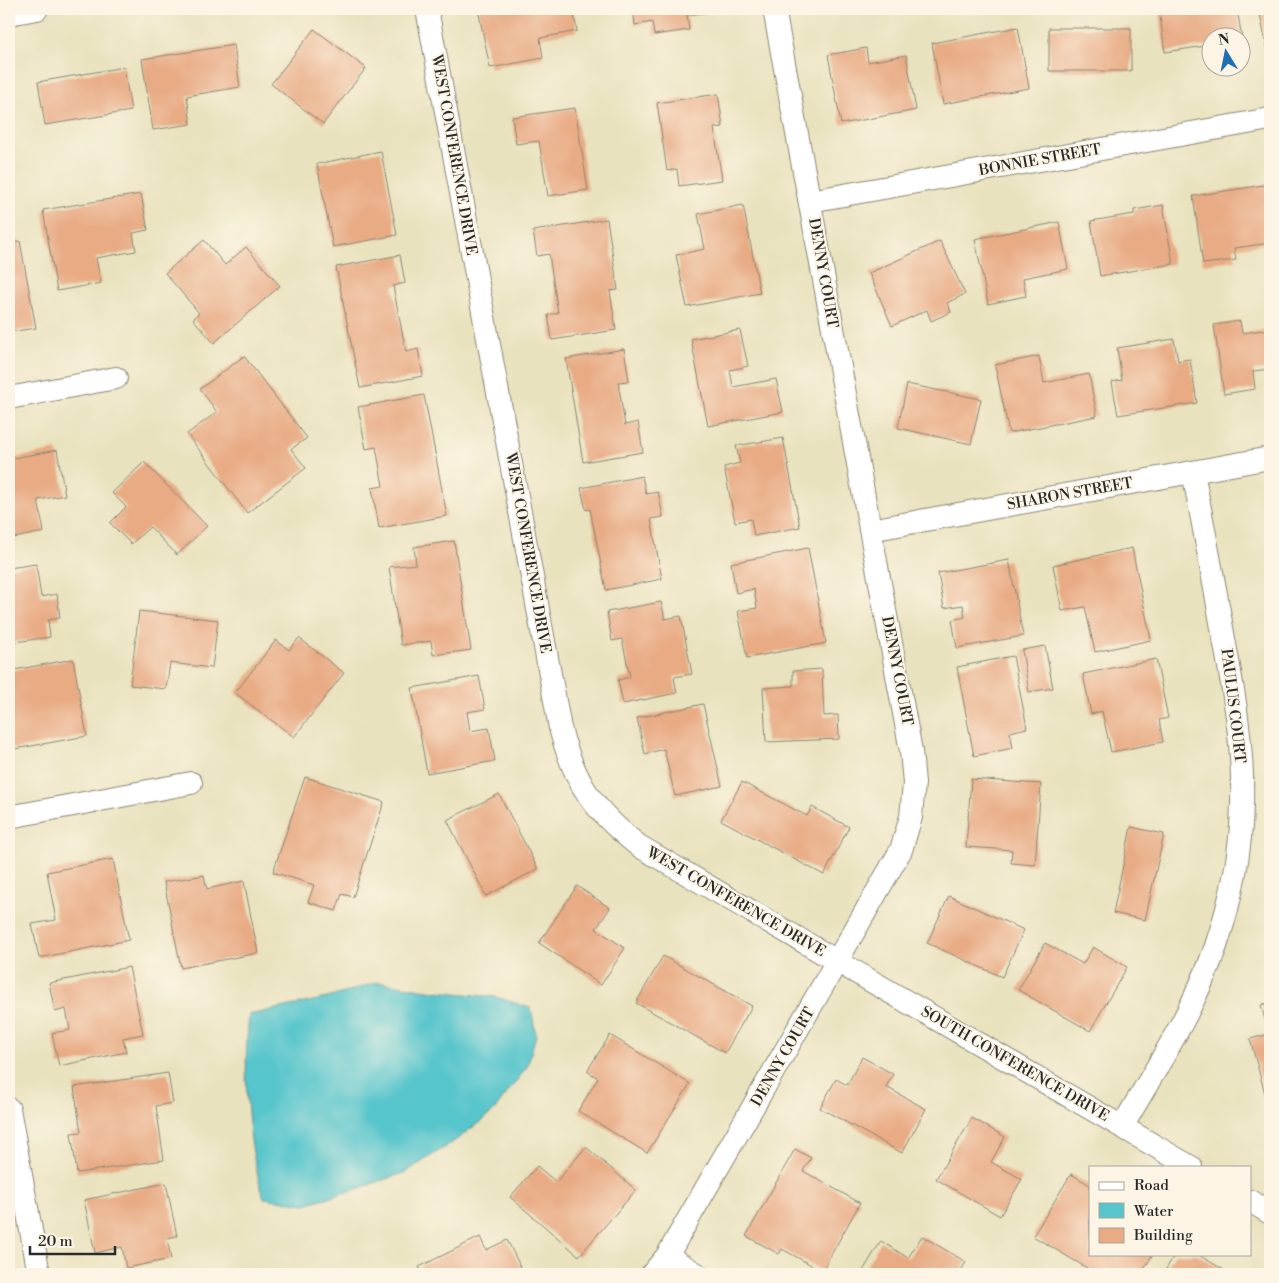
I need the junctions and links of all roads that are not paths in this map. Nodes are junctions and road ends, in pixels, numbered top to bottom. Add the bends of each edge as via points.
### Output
1 (37, 9) edge
2 (427, 9) edge
3 (774, 9) edge
4 (9, 14) edge
5 (1270, 119) edge
6 (810, 201) junction
7 (116, 378) dead end
8 (9, 398) edge
9 (1270, 458) edge
10 (1194, 472) junction
11 (870, 530) junction
12 (191, 783) dead end
13 (9, 817) edge
14 (838, 962) junction
15 (9, 1109) edge
16 (1122, 1127) junction
17 (1189, 1166) edge
18 (1252, 1202) edge
19 (1270, 1213) edge
20 (667, 1256) junction
21 (39, 1274) edge
22 (652, 1274) edge
23 (698, 1274) edge

1 - 4 street
2 - 14 street, WEST CONFERENCE DRIVE via 567,753 595,806 612,825 639,846
3 - 6 street, DENNY COURT
5 - 6 street, BONNIE STREET
6 - 11 street, DENNY COURT
7 - 8 street
9 - 10 street, SHARON STREET
10 - 11 street, SHARON STREET
10 - 16 street, PAULUS COURT via 1241,746 1240,833 1231,890 1216,946 1181,1025
11 - 14 street, DENNY COURT via 911,751 914,783 911,817 901,850
12 - 13 street
14 - 16 street, SOUTH CONFERENCE DRIVE
14 - 20 street, DENNY COURT
15 - 21 street
16 - 17 street, SOUTH CONFERENCE DRIVE
18 - 19 street
20 - 22 street, DENNY COURT
20 - 23 street

